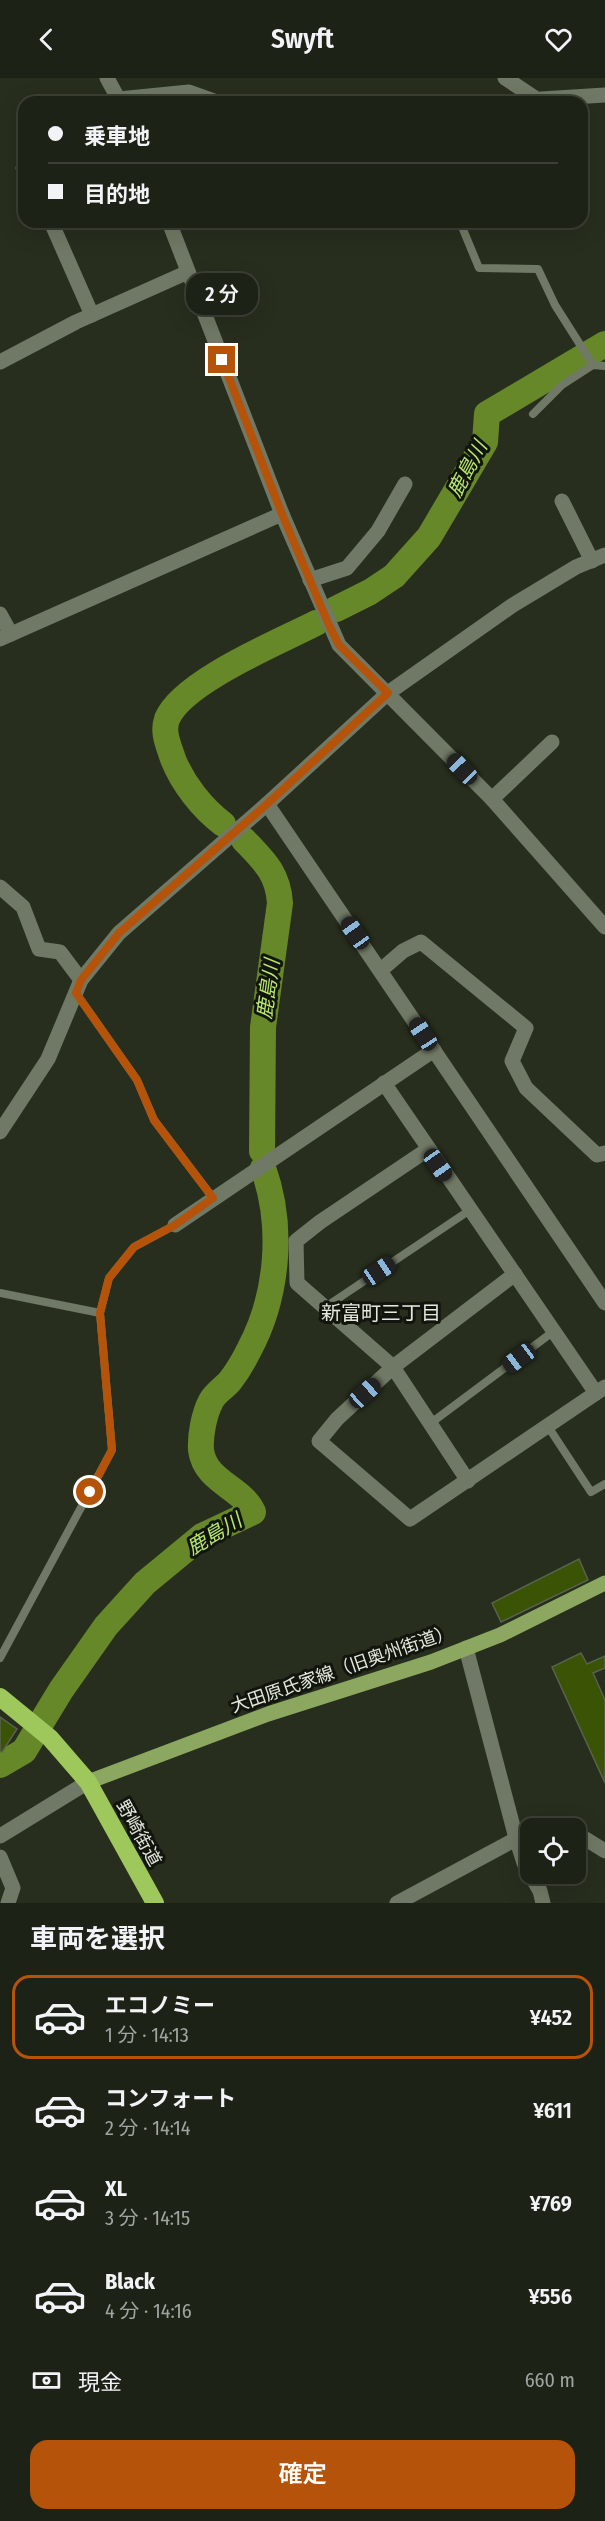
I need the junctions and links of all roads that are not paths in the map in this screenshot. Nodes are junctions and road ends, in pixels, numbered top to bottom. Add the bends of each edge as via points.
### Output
1 (107, 78) edge
2 (505, 78) edge
3 (605, 95) edge
4 (117, 96) edge
5 (158, 96) edge
6 (200, 96) edge
7 (529, 96) edge
8 (588, 96) edge
9 (54, 228) edge
10 (171, 228) edge
11 (462, 228) edge
12 (188, 272) junction
13 (92, 315) junction
14 (0, 362) edge
15 (593, 365) junction
16 (605, 366) edge
17 (533, 414) dead end
18 (405, 484) dead end
19 (562, 501) dead end
20 (282, 514) junction
21 (600, 561) edge
22 (310, 580) junction
23 (0, 614) edge
24 (5, 636) edge
25 (388, 693) junction
26 (552, 742) dead end
27 (492, 799) junction
28 (267, 804) junction
29 (0, 886) edge
30 (605, 927) edge
31 (381, 970) junction
32 (79, 986) junction
33 (434, 1050) junction
34 (384, 1083) junction
35 (0, 1132) edge
36 (427, 1150) junction
37 (605, 1154) edge
38 (213, 1198) junction
39 (470, 1210) junction
40 (175, 1225) joint
41 (515, 1274) junction
42 (0, 1293) edge
43 (605, 1303) edge
44 (324, 1308) junction
45 (100, 1313) junction
46 (554, 1331) junction
47 (393, 1367) junction
48 (602, 1390) edge
49 (431, 1423) junction
50 (547, 1425) junction
51 (468, 1481) junction
52 (605, 1484) edge
53 (605, 1583) edge
54 (466, 1648) junction
55 (0, 1658) edge
56 (0, 1696) edge
57 (88, 1782) junction
58 (0, 1836) edge
59 (520, 1836) edge
60 (516, 1838) junction
61 (586, 1839) edge
62 (605, 1851) edge
63 (0, 1857) edge
64 (8, 1903) edge
65 (155, 1903) edge
66 (397, 1903) edge
67 (543, 1903) edge

1 - 4 street
2 - 7 street
3 - 8 street
5 - 6 street via 189,92
9 - 13 street
10 - 12 street
11 - 15 lane via 479,268 538,269 555,305
12 - 13 street
12 - 20 street
13 - 14 street
15 - 16 lane
15 - 17 lane via 562,385
18 - 22 street via 378,531 347,568
19 - 21 street
20 - 22 street
20 - 24 street
21 - 25 street via 576,567 513,605
22 - 25 street via 339,645
23 - 24 street
25 - 27 street
25 - 28 street
26 - 27 street
27 - 30 street
28 - 31 street
28 - 32 street via 119,933
29 - 32 street via 23,907 39,949 60,951
31 - 33 street
31 - 37 street via 421,942 526,1028 512,1061 526,1088 597,1155
32 - 35 street via 48,1059
32 - 38 lane via 137,1080 154,1120
33 - 34 street
33 - 43 street
34 - 36 street
34 - 38 street
36 - 39 street
36 - 44 street via 296,1241 297,1282
38 - 40 street
39 - 41 street
39 - 44 lane
40 - 45 lane via 134,1247 109,1278
41 - 46 street
41 - 47 street
42 - 45 lane
44 - 47 street
45 - 55 lane via 112,1450
46 - 48 street
46 - 49 lane
47 - 49 street
47 - 51 street via 319,1441 410,1519
48 - 50 street
49 - 51 street
50 - 51 street
50 - 52 lane via 591,1492
53 - 54 main road, 大田原氏家線（旧奥州街道）
54 - 57 main road, 大田原氏家線（旧奥州街道） via 268,1714
54 - 60 street
56 - 57 highway, 野崎街道 via 50,1738
57 - 58 street
57 - 65 highway, 野崎街道
59 - 60 street
60 - 66 street
60 - 67 street
61 - 62 street
63 - 64 street via 13,1888

